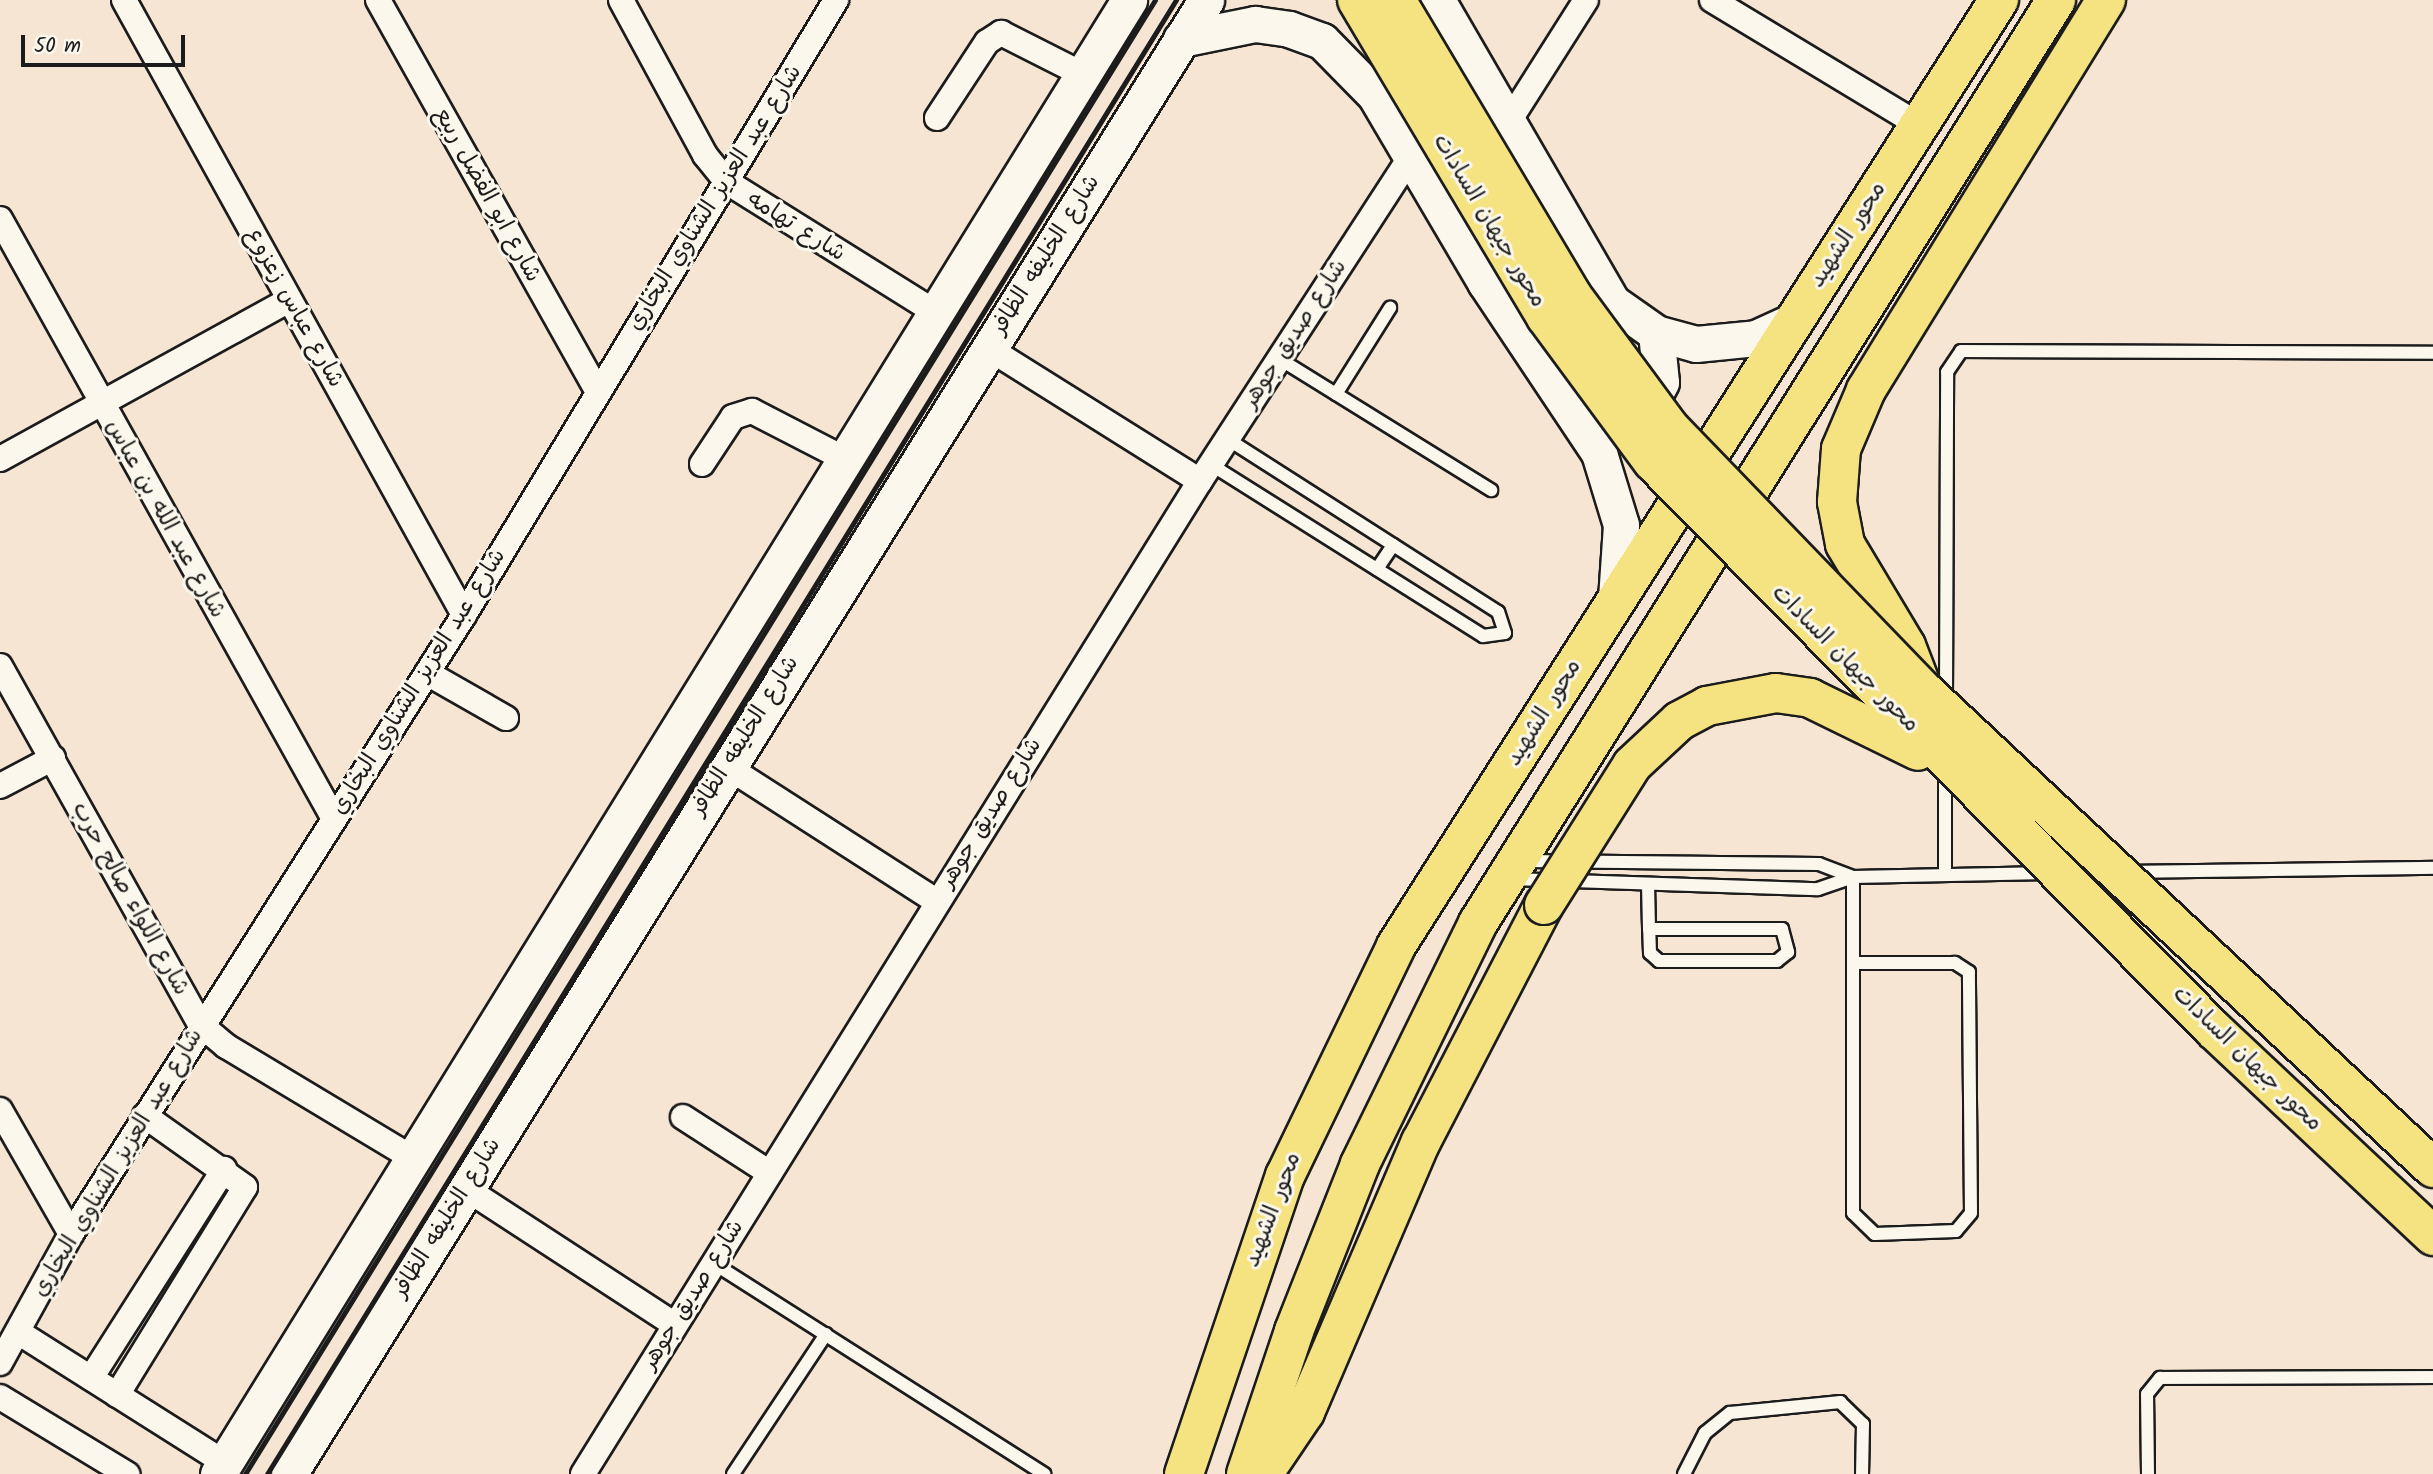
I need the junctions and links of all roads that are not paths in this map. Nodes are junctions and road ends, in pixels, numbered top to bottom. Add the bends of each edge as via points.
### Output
1 (124, 0) edge
2 (378, 0) edge
3 (621, 0) edge
4 (836, 0) edge
5 (1129, 0) edge
6 (1206, 0) edge
7 (1357, 0) edge
8 (1396, 0) edge
9 (1437, 0) edge
10 (1586, 0) edge
11 (1712, 0) edge
12 (1999, 0) edge
13 (2056, 0) edge
14 (2106, 0) edge
15 (1181, 39) junction
16 (1084, 75) junction
17 (937, 118) dead end
18 (1919, 125) junction
19 (1506, 126) junction
20 (1410, 158) junction
21 (727, 181) junction
22 (0, 219) edge
23 (289, 300) junction
24 (1390, 308) dead end
25 (938, 314) junction
26 (1793, 321) junction
27 (1657, 333) junction
28 (988, 348) junction
29 (2433, 353) edge
30 (1278, 358) junction
31 (597, 390) junction
32 (1336, 394) junction
33 (100, 404) junction
34 (1227, 439) junction
35 (1599, 453) junction
36 (0, 459) edge
37 (847, 460) junction
38 (702, 464) dead end
39 (1205, 472) junction
40 (1492, 490) dead end
41 (1393, 545) junction
42 (1377, 569) junction
43 (1616, 599) junction
44 (464, 615) junction
45 (0, 666) edge
46 (427, 673) junction
47 (1923, 690) junction
48 (506, 718) dead end
49 (52, 758) junction
50 (726, 766) junction
51 (1964, 779) junction
52 (0, 786) edge
53 (333, 817) junction
54 (2433, 868) edge
55 (1508, 870) junction
56 (2098, 872) dead end
57 (2084, 873) dead end
58 (1945, 874) junction
59 (1853, 877) junction
60 (1648, 884) junction
61 (936, 901) junction
62 (1649, 929) junction
63 (1854, 963) junction
64 (201, 1025) junction
65 (0, 1110) edge
66 (145, 1116) junction
67 (683, 1117) dead end
68 (411, 1157) junction
69 (2433, 1168) edge
70 (224, 1169) junction
71 (770, 1173) junction
72 (465, 1188) junction
73 (71, 1234) junction
74 (2433, 1236) edge
75 (713, 1263) junction
76 (674, 1324) junction
77 (18, 1332) junction
78 (826, 1334) junction
79 (0, 1363) edge
80 (2433, 1377) edge
81 (91, 1378) junction
82 (117, 1395) junction
83 (0, 1397) edge
84 (221, 1468) edge
85 (127, 1474) edge
86 (289, 1474) edge
87 (583, 1474) edge
88 (733, 1474) edge
89 (1044, 1474) edge
90 (1184, 1474) edge
91 (1246, 1474) edge
92 (1263, 1474) edge
93 (1684, 1474) edge
94 (1862, 1474) edge
95 (2148, 1474) edge

1 - 23 street, شارع عباس زعزوع
2 - 31 street, شارع ابو الفضل ربيع
3 - 21 street, شارع تهامه via 705,155
4 - 21 street, شارع عبد العزيز الشناوي البخاري
5 - 16 street
6 - 15 street, شارع الخليفه الظافر
7 - 51 main road, محور جيهان السادات, bridge via 1546,317 1606,404 1653,462
8 - 47 main road, محور جيهان السادات, bridge via 1517,208 1625,372 1669,427
9 - 19 street
10 - 19 street
11 - 18 street
12 - 18 main road, محور الشهيد
13 - 55 main road
14 - 47 main road via 1851,418 1837,502 1852,561 1906,646
15 - 20 street via 1255,24 1322,41 1375,95
15 - 28 street, شارع الخليفه الظافر
16 - 17 street via 1001,33 987,42
16 - 25 street
18 - 26 main road, محور الشهيد
19 - 27 street via 1600,288
20 - 30 street, شارع صديق جوهر
20 - 35 street
21 - 25 street, شارع تهامه
21 - 31 street, شارع عبد العزيز الشناوي البخاري
22 - 33 street, شارع عبد الله بن عباس
23 - 33 street
23 - 44 street, شارع عباس زعزوع
24 - 32 lane
25 - 37 street
26 - 27 street via 1736,343 1696,344
26 - 43 main road, محور الشهيد
27 - 35 street via 1662,365 1657,398 1628,438
28 - 39 street
28 - 50 street, شارع الخليفه الظافر
29 - 58 lane via 1977,347 1951,360
30 - 32 lane
30 - 34 street, شارع صديق جوهر
31 - 44 street, شارع عبد العزيز الشناوي البخاري
32 - 40 lane
33 - 36 street
33 - 53 street, شارع عبد الله بن عباس
34 - 39 street, شارع صديق جوهر
34 - 41 lane
35 - 43 street via 1621,525
37 - 38 street via 752,411 733,417
37 - 68 street
39 - 42 lane
39 - 61 street, شارع صديق جوهر
41 - 42 lane
41 - 42 lane via 1498,612 1505,634 1483,636
43 - 90 main road, محور الشهيد via 1396,946 1339,1055 1261,1238
44 - 46 street, شارع عبد العزيز الشناوي البخاري
45 - 49 street, شارع اللواء صالح حرب
46 - 48 street
46 - 53 street, شارع عبد العزيز الشناوي البخاري
47 - 69 main road, محور جيهان السادات, bridge
49 - 52 street
49 - 64 street, شارع اللواء صالح حرب
50 - 61 street
50 - 72 street, شارع الخليفه الظافر
51 - 74 main road, محور جيهان السادات, bridge
51 - 92 main road, bridge via 1835,706 1776,692 1707,706 1654,741 1632,765 1544,905 1422,1142 1305,1412
53 - 64 street, شارع عبد العزيز الشناوي البخاري
54 - 56 lane
55 - 59 lane via 1819,864
55 - 60 lane
55 - 91 main road via 1360,1164 1294,1331
57 - 58 lane
58 - 59 lane
59 - 60 lane via 1818,889
59 - 63 lane
60 - 62 lane
61 - 71 street, شارع صديق جوهر
62 - 62 lane via 1650,953 1659,961 1777,961 1788,952 1782,929
63 - 63 lane via 1955,963 1969,972 1971,1213 1956,1231 1875,1234 1853,1213
64 - 66 street, شارع عبد العزيز الشناوي البخاري
64 - 68 street, شارع اللواء صالح حرب via 226,1046
65 - 73 street
66 - 70 street
66 - 73 street, شارع عبد العزيز الشناوي البخاري
67 - 71 street
68 - 84 street
70 - 81 street
70 - 82 street via 242,1181 244,1193
71 - 75 street, شارع صديق جوهر
72 - 76 street
72 - 86 street, شارع الخليفه الظافر
73 - 77 street, شارع عبد العزيز الشناوي البخاري
75 - 76 street, شارع صديق جوهر
75 - 78 lane
76 - 87 street, شارع صديق جوهر
77 - 79 street, شارع عبد العزيز الشناوي البخاري
77 - 81 street
78 - 88 lane
78 - 89 lane
80 - 95 lane via 2160,1378 2147,1394
81 - 82 street
82 - 84 street
83 - 85 street
93 - 94 lane via 1705,1433 1730,1413 1840,1402 1863,1424

